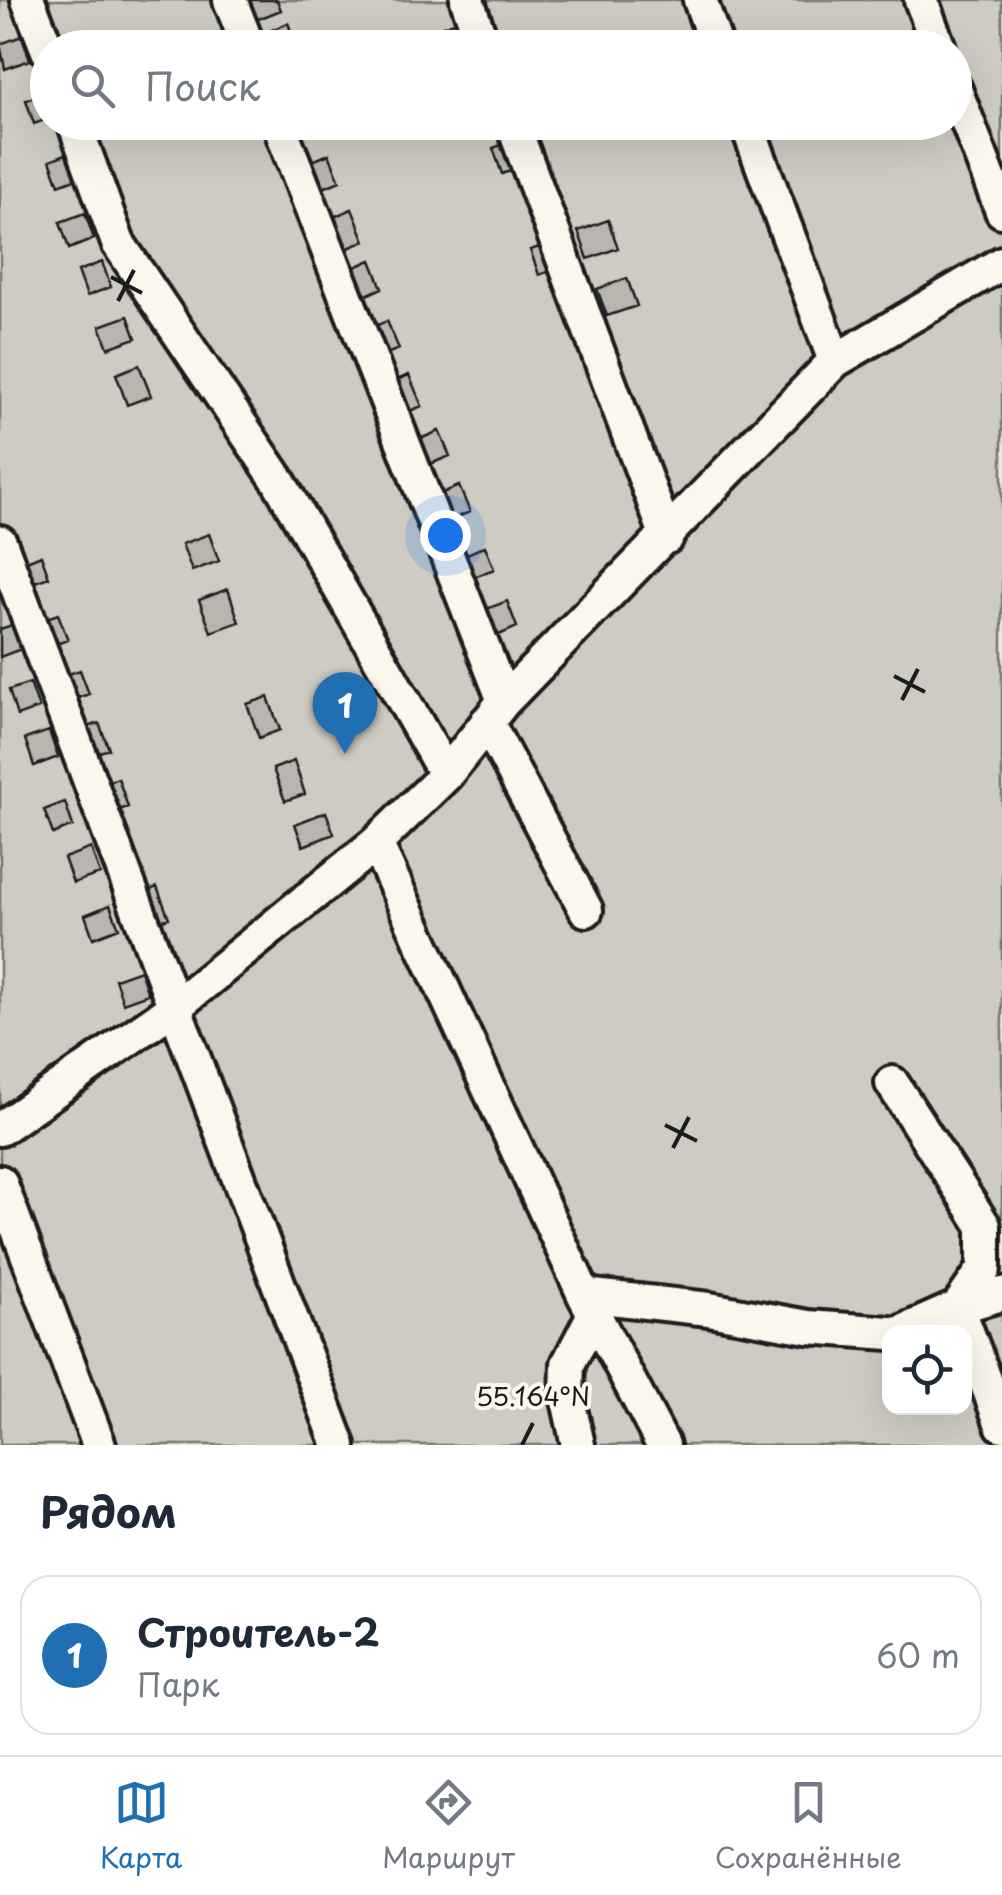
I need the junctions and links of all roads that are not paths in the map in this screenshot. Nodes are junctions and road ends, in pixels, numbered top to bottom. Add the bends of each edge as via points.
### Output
1 (28, 0) edge
2 (230, 0) edge
3 (467, 0) edge
4 (700, 0) edge
5 (921, 0) edge
6 (40, 30) edge
7 (242, 30) edge
8 (478, 30) edge
9 (711, 30) edge
10 (932, 30) edge
11 (972, 134) edge
12 (81, 140) edge
13 (285, 140) edge
14 (519, 140) edge
15 (753, 140) edge
16 (1002, 211) edge
17 (1002, 263) edge
18 (835, 361) junction
19 (667, 536) junction
20 (0, 542) edge
21 (496, 712) junction
22 (446, 775) junction
23 (376, 843) junction
24 (586, 910) dead end
25 (176, 1006) junction
26 (892, 1083) dead end
27 (0, 1129) edge
28 (0, 1182) edge
29 (1002, 1294) edge
30 (589, 1304) junction
31 (958, 1307) junction
32 (918, 1325) edge
33 (882, 1332) edge
34 (1002, 1425) edge
35 (99, 1445) edge
36 (339, 1445) edge
37 (578, 1445) edge
38 (663, 1445) edge

1 - 6 lane
2 - 7 lane
3 - 8 lane
4 - 9 lane
5 - 10 lane
11 - 16 lane
12 - 22 lane via 118,242 278,480
13 - 21 lane
14 - 19 lane
15 - 18 lane
17 - 18 lane
18 - 19 lane
19 - 21 lane
20 - 25 lane
21 - 22 lane
21 - 24 lane
22 - 23 lane
23 - 25 lane
23 - 30 lane
25 - 27 lane
25 - 36 lane
26 - 31 lane via 984,1226 984,1269
28 - 35 lane
29 - 31 lane
30 - 33 lane via 709,1309 808,1327
30 - 37 lane via 568,1364
30 - 38 lane
31 - 32 lane
31 - 34 lane

